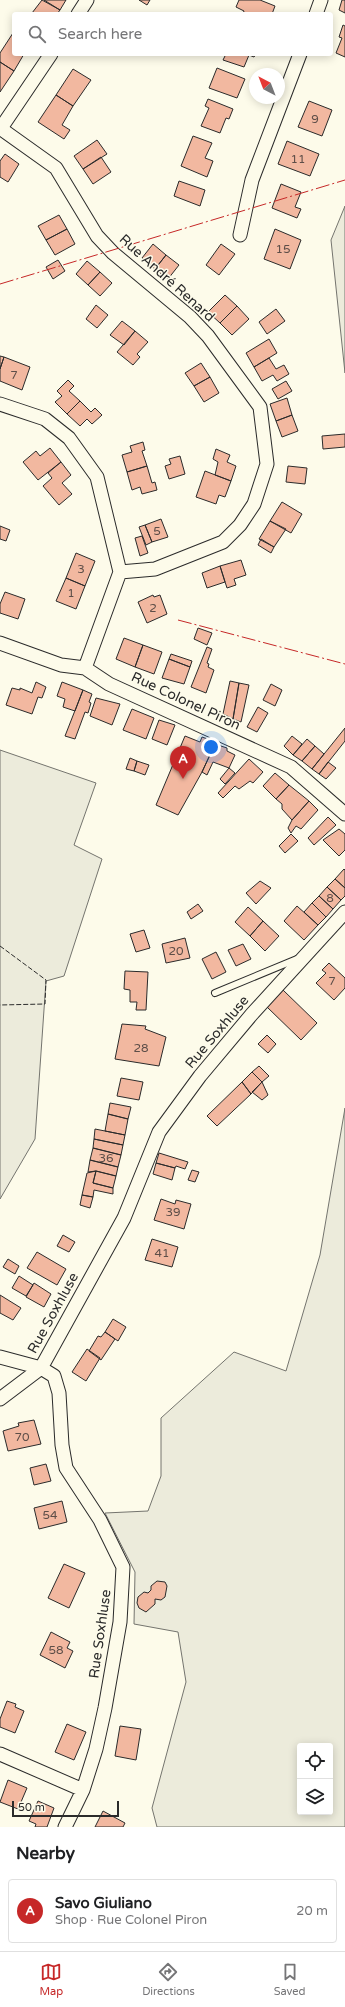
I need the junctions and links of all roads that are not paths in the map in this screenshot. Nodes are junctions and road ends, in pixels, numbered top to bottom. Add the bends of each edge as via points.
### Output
1 (87, 0) edge
2 (321, 0) edge
3 (79, 12) edge
4 (317, 12) edge
5 (50, 56) edge
6 (299, 56) edge
7 (0, 128) edge
8 (240, 235) dead end
9 (0, 404) edge
10 (120, 572) junction
11 (0, 643) edge
12 (85, 668) junction
13 (345, 814) edge
14 (345, 912) edge
15 (308, 955) junction
16 (215, 993) dead end
17 (0, 1357) edge
18 (41, 1368) junction
19 (0, 1398) edge
20 (0, 1754) edge
21 (83, 1790) junction
22 (65, 1827) edge

1 - 3 street
2 - 4 street
5 - 7 street
6 - 8 street via 252,180
7 - 10 street, Rue André Renard via 56,168 97,236 113,253 190,317 260,407 267,464 254,504 240,526 223,542 155,569
9 - 10 street via 45,419 69,438 97,477
10 - 12 street
11 - 12 street, Rue Colonel Piron via 61,665
12 - 13 street, Rue Colonel Piron via 110,684 291,767
14 - 15 street, Rue Soxhluse
15 - 16 lane
15 - 18 street, Rue Soxhluse via 252,1014 200,1076 159,1132 124,1218
17 - 18 street
18 - 19 street
18 - 21 street, Rue Soxhluse via 54,1376 59,1393 66,1468 100,1520 123,1567 120,1622 105,1708
20 - 21 street
21 - 22 street, Rue Soxhluse

